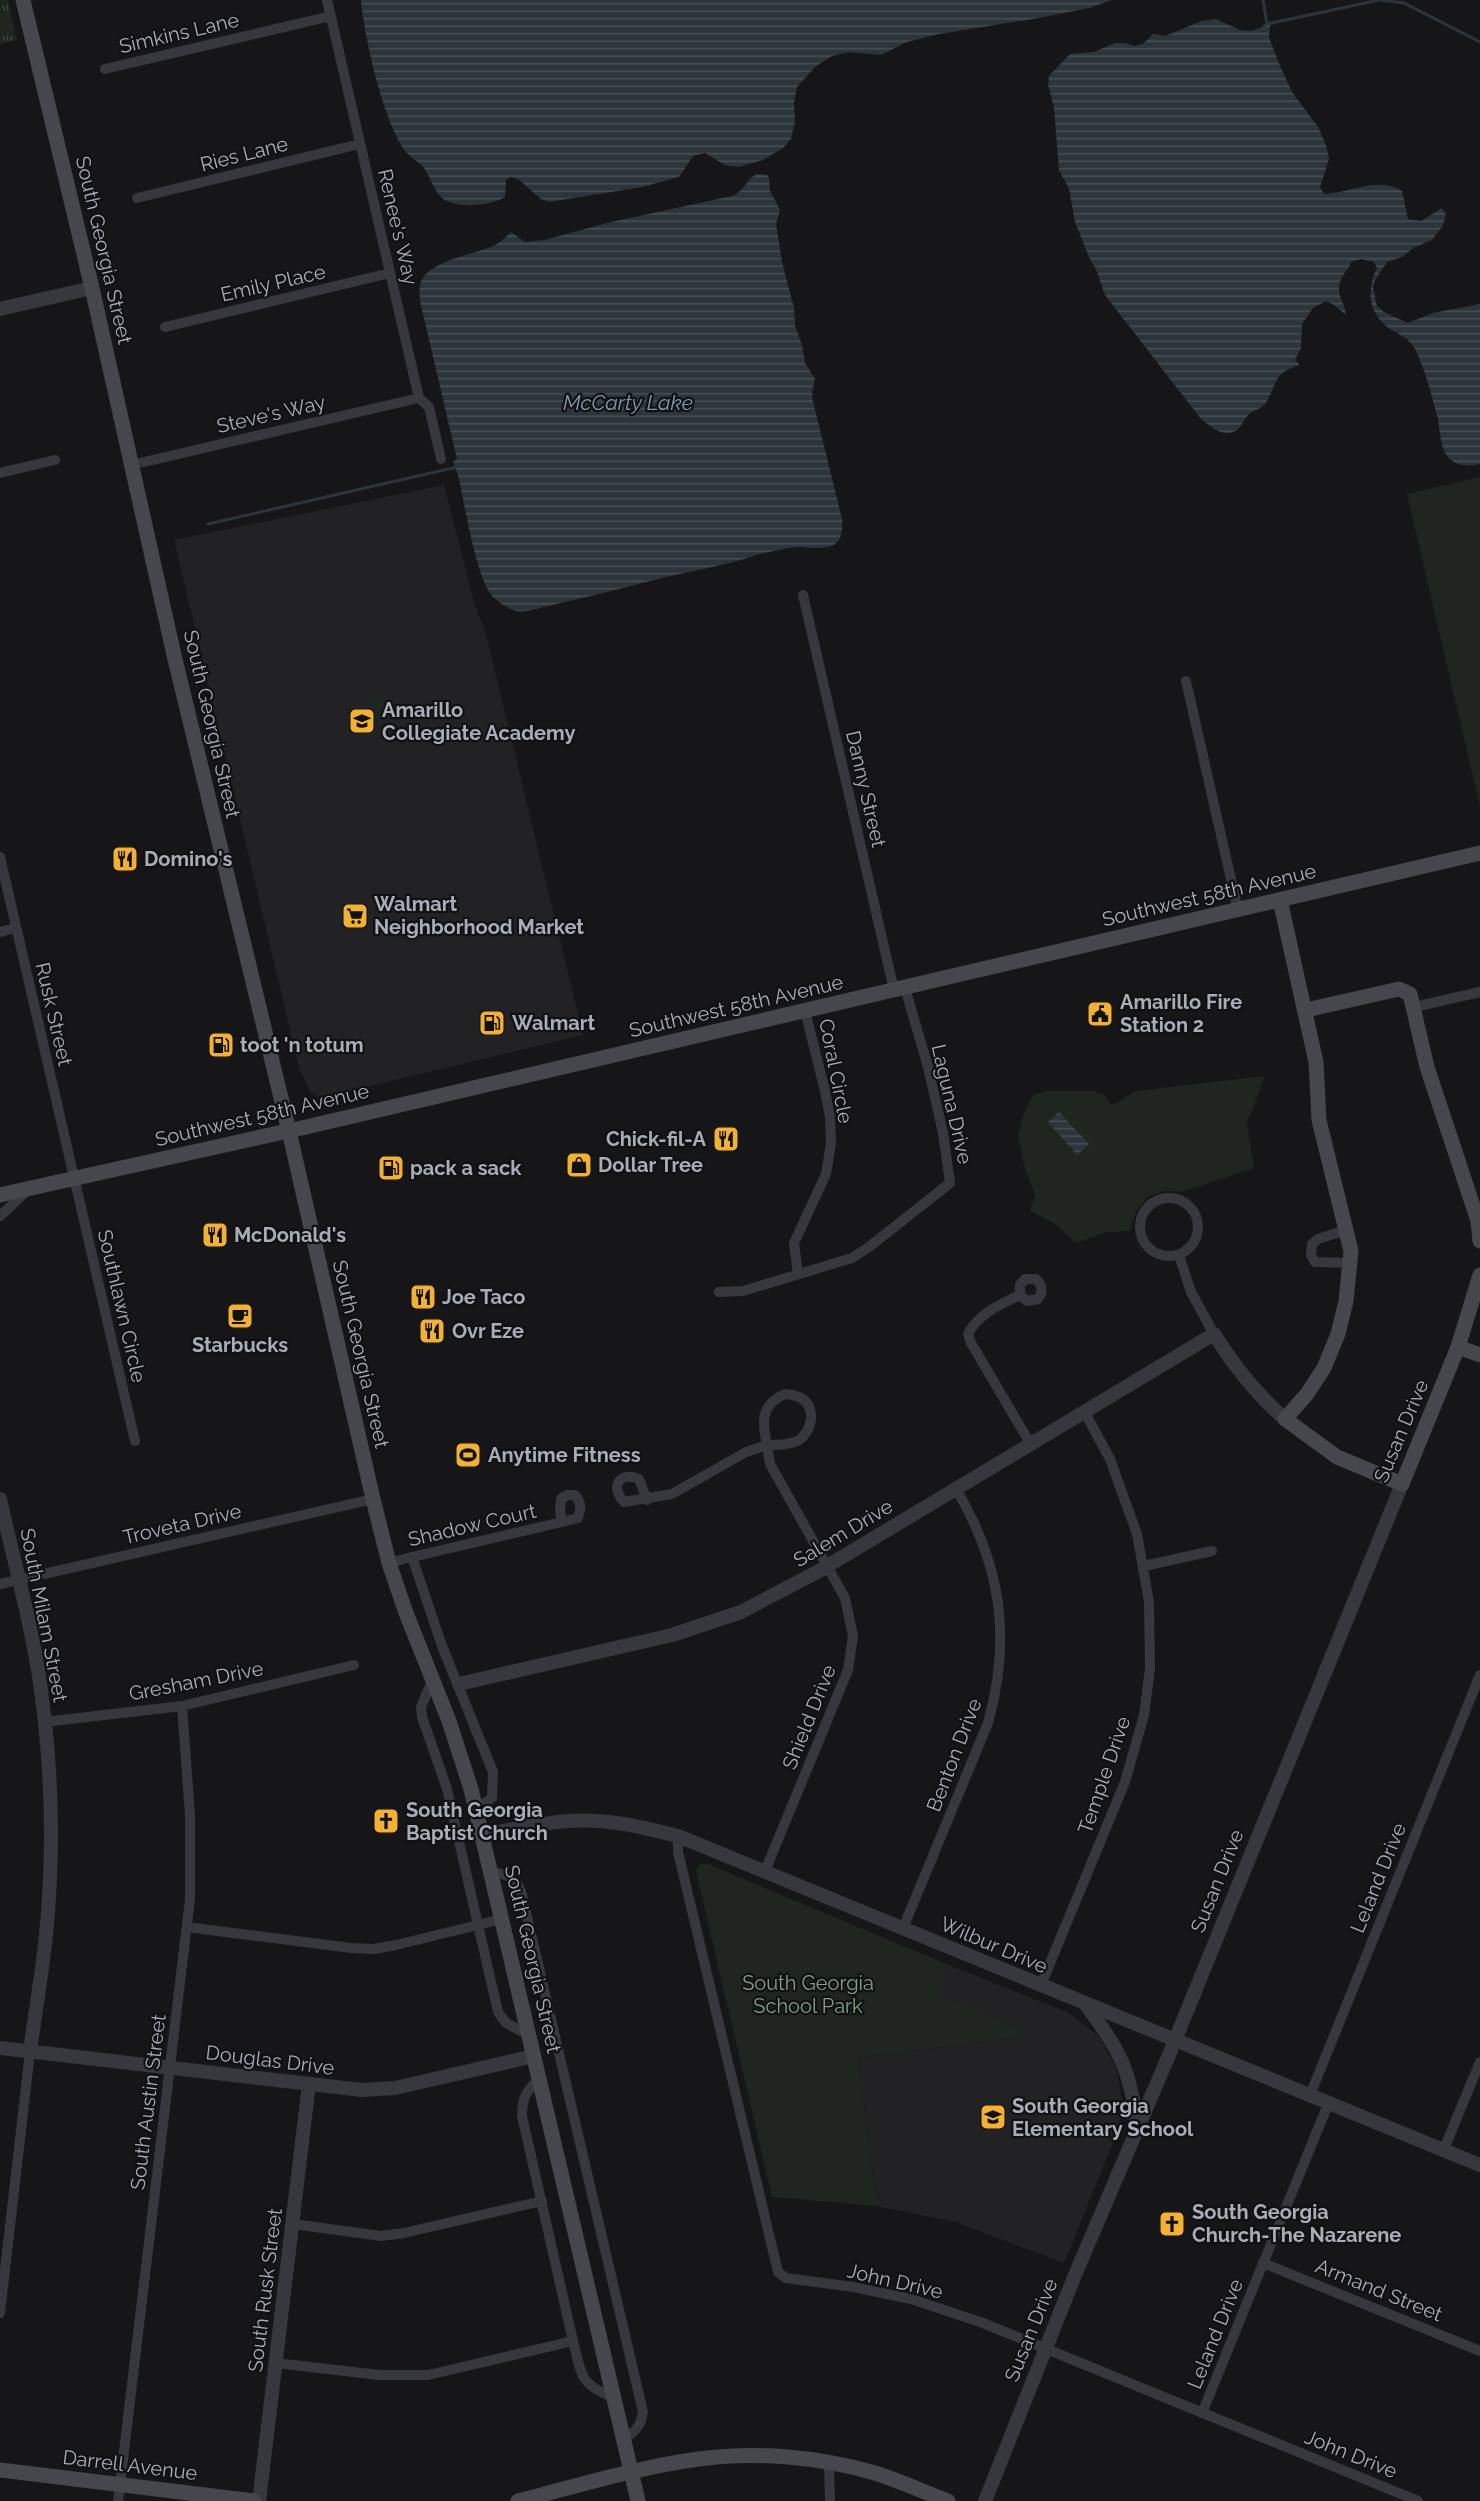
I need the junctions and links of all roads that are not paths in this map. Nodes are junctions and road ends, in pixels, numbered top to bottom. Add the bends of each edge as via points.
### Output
1 (23, 0) edge
2 (327, 0) edge
3 (331, 16) junction
4 (105, 69) dead end
5 (360, 144) junction
6 (137, 198) dead end
7 (390, 273) junction
8 (92, 288) junction
9 (0, 309) edge
10 (165, 327) dead end
11 (419, 398) junction
12 (441, 459) dead end
13 (55, 460) dead end
14 (131, 465) junction
15 (0, 473) edge
16 (802, 595) dead end
17 (1186, 681) dead end
18 (1480, 854) edge
19 (0, 857) edge
20 (1280, 900) junction
21 (1238, 910) junction
22 (15, 928) junction
23 (0, 932) edge
24 (899, 989) junction
25 (1480, 992) edge
26 (1412, 1001) junction
27 (1306, 1010) junction
28 (805, 1011) junction
29 (289, 1131) junction
30 (74, 1178) junction
31 (29, 1189) junction
32 (0, 1195) edge
33 (0, 1216) edge
34 (1346, 1230) junction
35 (1480, 1241) edge
36 (1179, 1255) junction
37 (1350, 1263) junction
38 (798, 1274) junction
39 (1480, 1275) edge
40 (719, 1292) dead end
41 (1020, 1295) dead end
42 (1214, 1334) junction
43 (1458, 1347) junction
44 (1480, 1356) edge
45 (1084, 1411) junction
46 (1285, 1419) junction
47 (135, 1441) dead end
48 (1030, 1443) junction
49 (766, 1445) junction
50 (1402, 1484) junction
51 (955, 1487) junction
52 (0, 1499) edge
53 (373, 1499) junction
54 (647, 1500) dead end
55 (562, 1522) dead end
56 (1212, 1551) dead end
57 (412, 1557) junction
58 (389, 1563) junction
59 (828, 1565) junction
60 (1144, 1566) junction
61 (18, 1580) junction
62 (0, 1584) edge
63 (354, 1665) dead end
64 (1480, 1675) edge
65 (432, 1681) junction
66 (459, 1684) junction
67 (182, 1706) junction
68 (44, 1722) junction
69 (476, 1809) junction
70 (482, 1835) junction
71 (678, 1836) junction
72 (491, 1871) junction
73 (765, 1871) junction
74 (502, 1919) junction
75 (479, 1924) junction
76 (187, 1927) junction
77 (903, 1928) junction
78 (1041, 1985) junction
79 (1085, 2004) junction
80 (529, 2035) junction
81 (1174, 2038) junction
82 (0, 2048) edge
83 (30, 2052) junction
84 (534, 2056) junction
85 (1480, 2062) edge
86 (171, 2068) junction
87 (539, 2079) junction
88 (309, 2085) junction
89 (1310, 2095) junction
90 (1329, 2102) junction
91 (1137, 2129) junction
92 (1444, 2149) junction
93 (1480, 2165) edge
94 (542, 2201) junction
95 (293, 2224) junction
96 (1263, 2263) junction
97 (0, 2313) edge
98 (573, 2341) junction
99 (1046, 2349) junction
100 (1480, 2351) edge
101 (276, 2363) junction
102 (612, 2397) junction
103 (1202, 2413) junction
104 (623, 2440) junction
105 (829, 2463) junction
106 (0, 2470) edge
107 (631, 2474) junction
108 (120, 2484) junction
109 (637, 2500) edge
110 (118, 2501) edge
111 (256, 2501) edge
112 (518, 2501) edge
113 (830, 2501) edge
114 (948, 2501) edge
115 (985, 2501) edge
116 (1418, 2501) edge

1 - 8 main road, South Georgia Street
2 - 3 street, Renee's Way
3 - 4 street, Simkins Lane
3 - 5 street, Renee's Way
5 - 6 street, Ries Lane
5 - 7 street, Renee's Way
7 - 10 street, Emily Place
7 - 11 street, Renee's Way
8 - 9 street
8 - 14 main road, South Georgia Street
11 - 12 street, Renee's Way via 429,407
11 - 14 street, Steve's Way
13 - 15 street
14 - 29 main road, South Georgia Street
16 - 24 street, Danny Street
17 - 21 street
18 - 20 main road, Southwest 58th Avenue
19 - 22 street, Rusk Street
20 - 21 main road, Southwest 58th Avenue
20 - 27 main road
21 - 24 main road, Southwest 58th Avenue
22 - 23 street
22 - 30 street, Rusk Street
24 - 28 main road, Southwest 58th Avenue
24 - 38 street, Laguna Drive via 928,1067 950,1183 852,1258
25 - 26 street
26 - 27 main road via 1399,988
26 - 35 main road via 1427,1067 1478,1221
27 - 34 main road via 1316,1062 1319,1120
28 - 29 main road, Southwest 58th Avenue
28 - 38 street, Coral Circle via 825,1091 831,1143 826,1174 794,1243
29 - 30 main road, Southwest 58th Avenue
29 - 53 main road, South Georgia Street
30 - 31 main road, Southwest 58th Avenue
30 - 47 street, Southlawn Circle
31 - 32 main road, Southwest 58th Avenue
31 - 33 street
34 - 37 main road
34 - 37 street via 1318,1239 1312,1244 1311,1255 1321,1264
36 - 36 street via 1166,1257 1154,1252 1140,1233 1146,1209 1168,1197 1191,1206 1197,1217 1196,1240
36 - 42 street via 1191,1292
37 - 46 main road via 1338,1334 1324,1368 1308,1394
38 - 40 street, Laguna Drive via 744,1291
39 - 43 main road, Susan Drive
41 - 48 street via 974,1322 968,1334
42 - 45 street, Salem Drive
42 - 46 street via 1241,1374
43 - 44 main road
43 - 50 main road, Susan Drive
45 - 48 street, Salem Drive
45 - 60 street, Temple Drive via 1123,1490
46 - 50 main road via 1337,1457
48 - 51 street, Salem Drive
49 - 49 street via 798,1441 809,1430 812,1416 807,1402 784,1394 766,1406
49 - 54 street via 746,1452 672,1494
49 - 59 street, Shield Drive via 770,1464
50 - 81 street, Susan Drive
51 - 59 street, Salem Drive
51 - 77 street, Benton Drive via 981,1534 998,1597 998,1691
52 - 61 street, South Milam Street
53 - 58 main road, South Georgia Street
53 - 61 street, Troveta Drive
55 - 57 street, Shadow Court
56 - 60 street
57 - 58 street, Shadow Court
57 - 66 street
58 - 65 main road, South Georgia Street
59 - 66 street, Salem Drive via 761,1603 708,1624
59 - 73 street, Shield Drive via 845,1598 852,1654
60 - 78 street, Temple Drive via 1150,1669 1139,1738 1125,1782
61 - 62 street, Troveta Drive
61 - 68 street, South Milam Street via 34,1647
63 - 67 street, Gresham Drive
64 - 89 street, Leland Drive
65 - 69 main road, South Georgia Street via 449,1720
65 - 75 street via 421,1707 422,1717 447,1789
66 - 69 street via 493,1772 492,1798
67 - 68 street, Gresham Drive
67 - 76 street, South Austin Street via 190,1815
68 - 83 street, South Milam Street via 49,1785 49,1888
69 - 70 main road, South Georgia Street
70 - 71 street, Wilbur Drive via 568,1821 596,1821
70 - 72 main road, South Georgia Street
71 - 73 street, Wilbur Drive
71 - 99 street, John Drive via 678,1852 778,2272 786,2278 911,2300
72 - 74 main road, South Georgia Street
72 - 104 street via 512,1877 521,1890 643,2412 636,2431
73 - 77 street, Wilbur Drive
74 - 75 street
74 - 80 main road, South Georgia Street
75 - 76 street via 374,1948
75 - 80 street via 498,2012 506,2022
76 - 86 street, South Austin Street
77 - 78 street, Wilbur Drive
78 - 79 street, Wilbur Drive
79 - 81 street, Wilbur Drive
79 - 91 street via 1118,2050 1127,2070
80 - 84 main road, South Georgia Street
81 - 89 street, Wilbur Drive
81 - 91 street, Susan Drive
82 - 83 street, Douglas Drive
83 - 86 street, Douglas Drive
83 - 97 street, South Milam Street
84 - 87 main road, South Georgia Street
84 - 88 street, Douglas Drive via 395,2088 362,2090
85 - 92 street
86 - 88 street, Douglas Drive
86 - 108 street, South Austin Street
87 - 94 street via 525,2092 522,2109
87 - 102 main road, South Georgia Street
88 - 95 street, South Rusk Street
89 - 90 street, Wilbur Drive
90 - 92 street, Wilbur Drive
90 - 96 street, Leland Drive
91 - 99 street, Susan Drive
92 - 93 street, Wilbur Drive
94 - 95 street via 381,2236
94 - 98 street
95 - 101 street, South Rusk Street
96 - 100 street, Armand Street
96 - 103 street, Leland Drive
98 - 101 street via 428,2375 379,2375
98 - 102 street via 587,2384
99 - 103 street, John Drive
99 - 115 street, Susan Drive
101 - 111 street, South Rusk Street
102 - 104 main road, South Georgia Street
103 - 116 street, John Drive
104 - 107 main road, South Georgia Street
105 - 107 main road via 730,2456
105 - 113 street
105 - 114 main road via 876,2473
106 - 108 main road, Darrell Avenue
107 - 109 main road, South Georgia Street
107 - 112 main road
108 - 110 street, South Austin Street
108 - 111 main road, Darrell Avenue

